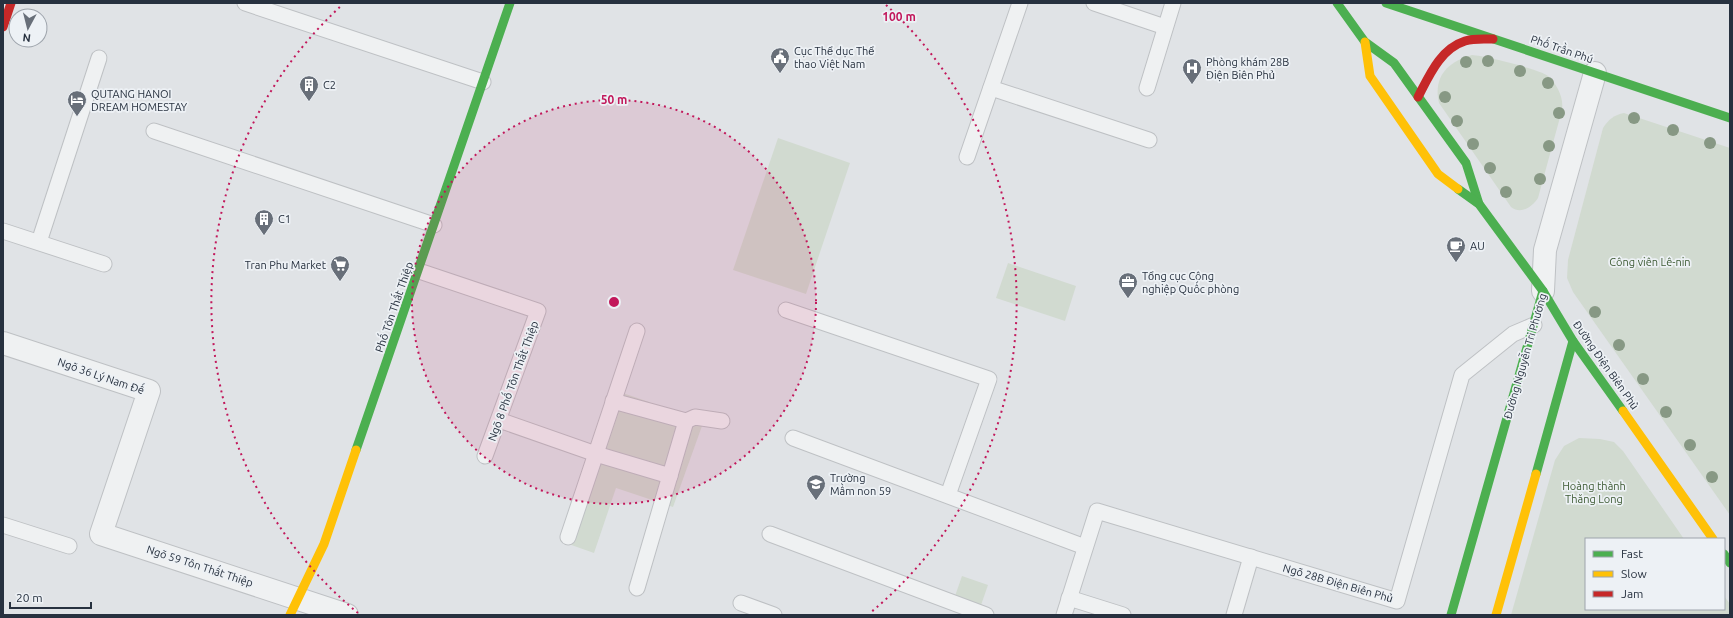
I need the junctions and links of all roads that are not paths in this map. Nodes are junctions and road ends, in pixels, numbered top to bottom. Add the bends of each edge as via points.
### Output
1 (11, 3) edge
2 (245, 3) edge
3 (510, 3) edge
4 (1020, 3) edge
5 (1094, 3) edge
6 (1173, 3) edge
7 (1337, 3) edge
8 (1386, 3) edge
9 (3, 27) edge
10 (1165, 27) junction
11 (1493, 39) junction
12 (1365, 42) junction
13 (99, 58) dead end
14 (1595, 73) junction
15 (483, 82) junction
16 (991, 88) junction
17 (1147, 88) dead end
18 (1418, 97) junction
19 (1730, 118) edge
20 (154, 131) dead end
21 (1149, 140) dead end
22 (967, 157) dead end
23 (1478, 204) junction
24 (434, 225) junction
25 (3, 230) edge
26 (38, 242) junction
27 (104, 264) dead end
28 (419, 271) junction
29 (1543, 291) junction
30 (786, 310) dead end
31 (1534, 325) junction
32 (637, 331) dead end
33 (1573, 341) junction
34 (3, 343) edge
35 (613, 401) junction
36 (499, 420) junction
37 (686, 421) junction
38 (722, 421) dead end
39 (793, 438) dead end
40 (596, 454) junction
41 (485, 456) dead end
42 (670, 476) junction
43 (948, 496) junction
44 (3, 525) edge
45 (101, 534) joint
46 (770, 534) dead end
47 (568, 537) dead end
48 (1712, 538) edge
49 (69, 546) dead end
50 (1085, 547) junction
51 (1251, 557) junction
52 (637, 588) dead end
53 (1069, 598) junction
54 (741, 603) dead end
55 (294, 607) edge
56 (347, 615) edge
57 (774, 615) edge
58 (986, 615) edge
59 (1064, 615) edge
60 (1123, 615) edge
61 (1234, 615) edge
62 (1452, 615) edge
63 (1496, 615) edge

1 - 9 main road
2 - 15 lane
3 - 15 main road, Phố Tôn Thất Thiệp
4 - 16 lane
5 - 10 lane
6 - 10 lane
7 - 12 main road, Đường Điện Biên Phủ
8 - 11 main road, Phố Trần Phú
10 - 17 lane
11 - 14 main road, Phố Trần Phú
11 - 18 main road via 1463,41 1447,50
12 - 18 main road, Đường Điện Biên Phủ via 1394,63
12 - 23 main road, Đường Điện Biên Phủ via 1370,76 1438,174
13 - 26 lane
14 - 19 main road, Phố Trần Phú
14 - 29 street, Đường Nguyễn Tri Phương via 1545,250
15 - 24 main road, Phố Tôn Thất Thiệp
16 - 21 lane
16 - 22 lane
18 - 23 main road, Đường Điện Biên Phủ via 1466,163
20 - 24 lane
23 - 29 main road, Đường Điện Biên Phủ
24 - 28 main road, Phố Tôn Thất Thiệp
25 - 26 lane
26 - 27 lane
28 - 36 lane, Ngõ 8 Phố Tôn Thất Thiệp via 538,312
28 - 55 main road, Phố Tôn Thất Thiệp via 324,544
29 - 31 main road, Đường Nguyễn Tri Phương
29 - 33 main road, Đường Điện Biên Phủ
30 - 43 lane via 989,379
31 - 51 lane, Ngõ 28B Điện Biên Phủ via 1513,334 1462,375 1397,601
31 - 62 main road, Đường Nguyễn Tri Phương
32 - 35 lane
33 - 48 main road, Đường Điện Biên Phủ
33 - 63 main road
34 - 45 street, Ngõ 36 Lý Nam Đế via 149,391
35 - 37 lane
35 - 40 lane
36 - 40 lane
36 - 41 lane, Ngõ 8 Phố Tôn Thất Thiệp
37 - 38 lane via 696,417
37 - 42 lane
39 - 43 lane
40 - 42 lane
40 - 47 lane
42 - 52 lane
43 - 50 lane
44 - 49 lane
45 - 55 street, Ngõ 59 Tôn Thất Thiệp
46 - 58 lane
50 - 51 lane, Ngõ 28B Điện Biên Phủ via 1098,511
50 - 53 lane, Ngõ 28B Điện Biên Phủ
51 - 61 lane
53 - 59 lane, Ngõ 28B Điện Biên Phủ
53 - 60 lane
54 - 57 lane
55 - 56 street, Ngõ 59 Tôn Thất Thiệp

